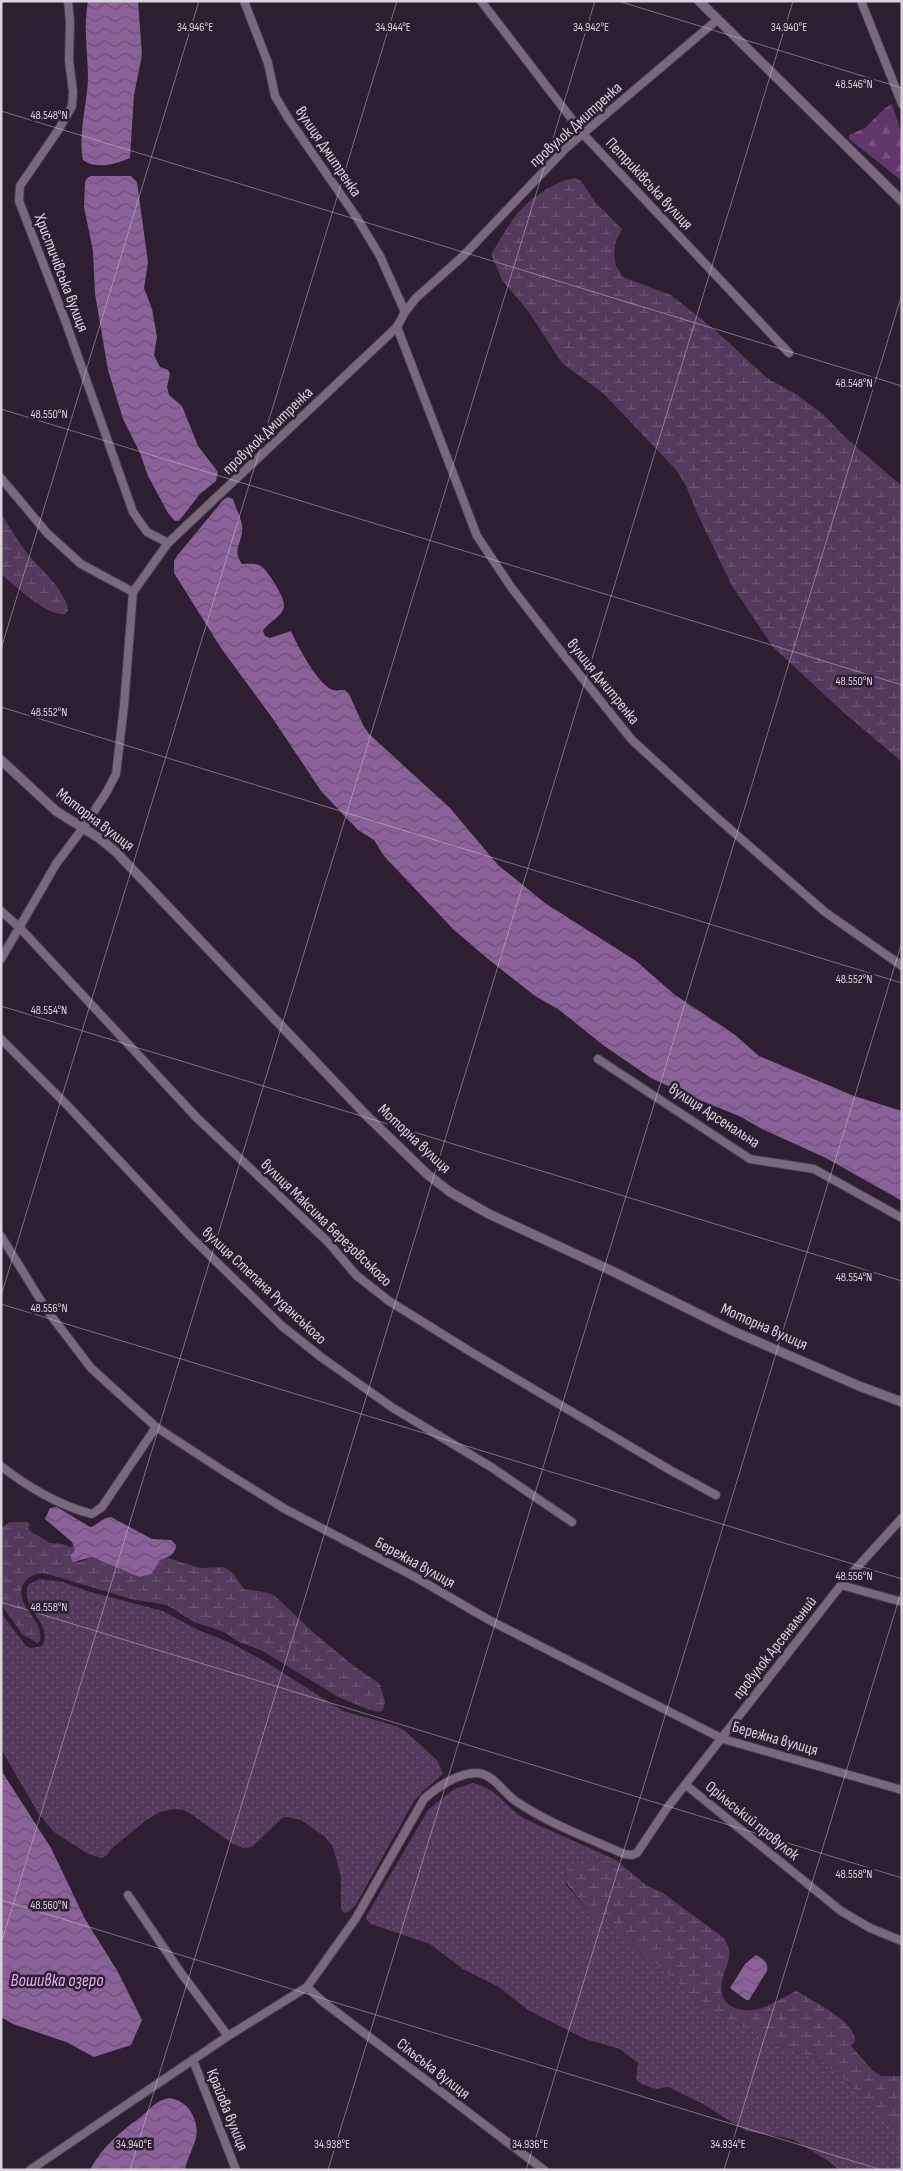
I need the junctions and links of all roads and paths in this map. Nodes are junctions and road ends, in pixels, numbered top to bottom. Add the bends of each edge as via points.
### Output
1 (68, 1) edge
2 (244, 1) edge
3 (481, 1) edge
4 (699, 1) edge
5 (861, 1) edge
6 (717, 20) junction
7 (902, 104) edge
8 (584, 135) junction
9 (902, 201) edge
10 (405, 312) junction
11 (397, 327) junction
12 (789, 353) dead end
13 (1, 478) edge
14 (168, 544) junction
15 (133, 592) junction
16 (1, 760) edge
17 (83, 828) junction
18 (1, 911) edge
19 (20, 928) junction
20 (1, 959) edge
21 (902, 966) edge
22 (1, 1039) edge
23 (598, 1058) dead end
24 (902, 1218) edge
25 (1, 1236) edge
26 (902, 1402) edge
27 (156, 1427) junction
28 (1, 1466) edge
29 (716, 1495) dead end
30 (902, 1518) edge
31 (572, 1522) dead end
32 (842, 1585) junction
33 (902, 1602) edge
34 (723, 1738) junction
35 (686, 1785) junction
36 (902, 1790) edge
37 (128, 1895) dead end
38 (902, 1941) edge
39 (307, 1987) junction
40 (228, 2036) junction
41 (193, 2060) junction
42 (30, 2170) edge
43 (236, 2170) edge
44 (544, 2170) edge

1 - 14 street, Христичівська вулиця via 72,106 20,186 19,201 66,320 133,512 147,532
2 - 10 street, вулиця Дмитренка via 268,63 275,96 380,256
3 - 8 street, Петриківська вулиця
4 - 6 street
5 - 7 street
6 - 8 street, провулок Дмитренка
6 - 9 street
8 - 10 street, провулок Дмитренка via 566,148
8 - 12 street, Петриківська вулиця
10 - 11 street, провулок Дмитренка
11 - 14 street, провулок Дмитренка
11 - 21 street, вулиця Дмитренка via 477,536 565,657 632,740 701,804 825,912
13 - 15 street via 46,533 81,564
14 - 15 street, провулок Дмитренка
15 - 17 street via 116,774
16 - 17 street, Моторна вулиця via 56,811
17 - 19 street via 56,864
17 - 26 street, Моторна вулиця via 116,852 141,876 366,1115 450,1192 732,1331
18 - 19 street, вулиця Максима Березовського
19 - 20 street
19 - 29 street, вулиця Максима Березовського via 197,1118 328,1242 356,1275 389,1302
22 - 31 street, вулиця Степана Руданського via 190,1236 282,1326 394,1408 491,1467
23 - 24 street, вулиця Арсенальна via 750,1159 814,1169
25 - 27 street, Бережна вулиця via 46,1309 91,1368
27 - 28 street via 102,1507 92,1514 43,1493
27 - 34 street, Бережна вулиця via 285,1509 489,1620
30 - 32 street, провулок Арсенальний
32 - 33 street
32 - 34 street, провулок Арсенальний
34 - 35 street, провулок Арсенальний
34 - 36 street, Бережна вулиця
35 - 38 street, Орільський провулок via 842,1911 870,1928
35 - 39 street, провулок Арсенальний via 641,1849 632,1855 535,1814 510,1798 491,1777 477,1773 450,1780 424,1799 356,1918
37 - 40 street
39 - 40 street
39 - 44 street, Сільська вулиця
40 - 41 street
41 - 42 street
41 - 43 street, Крайова вулиця

